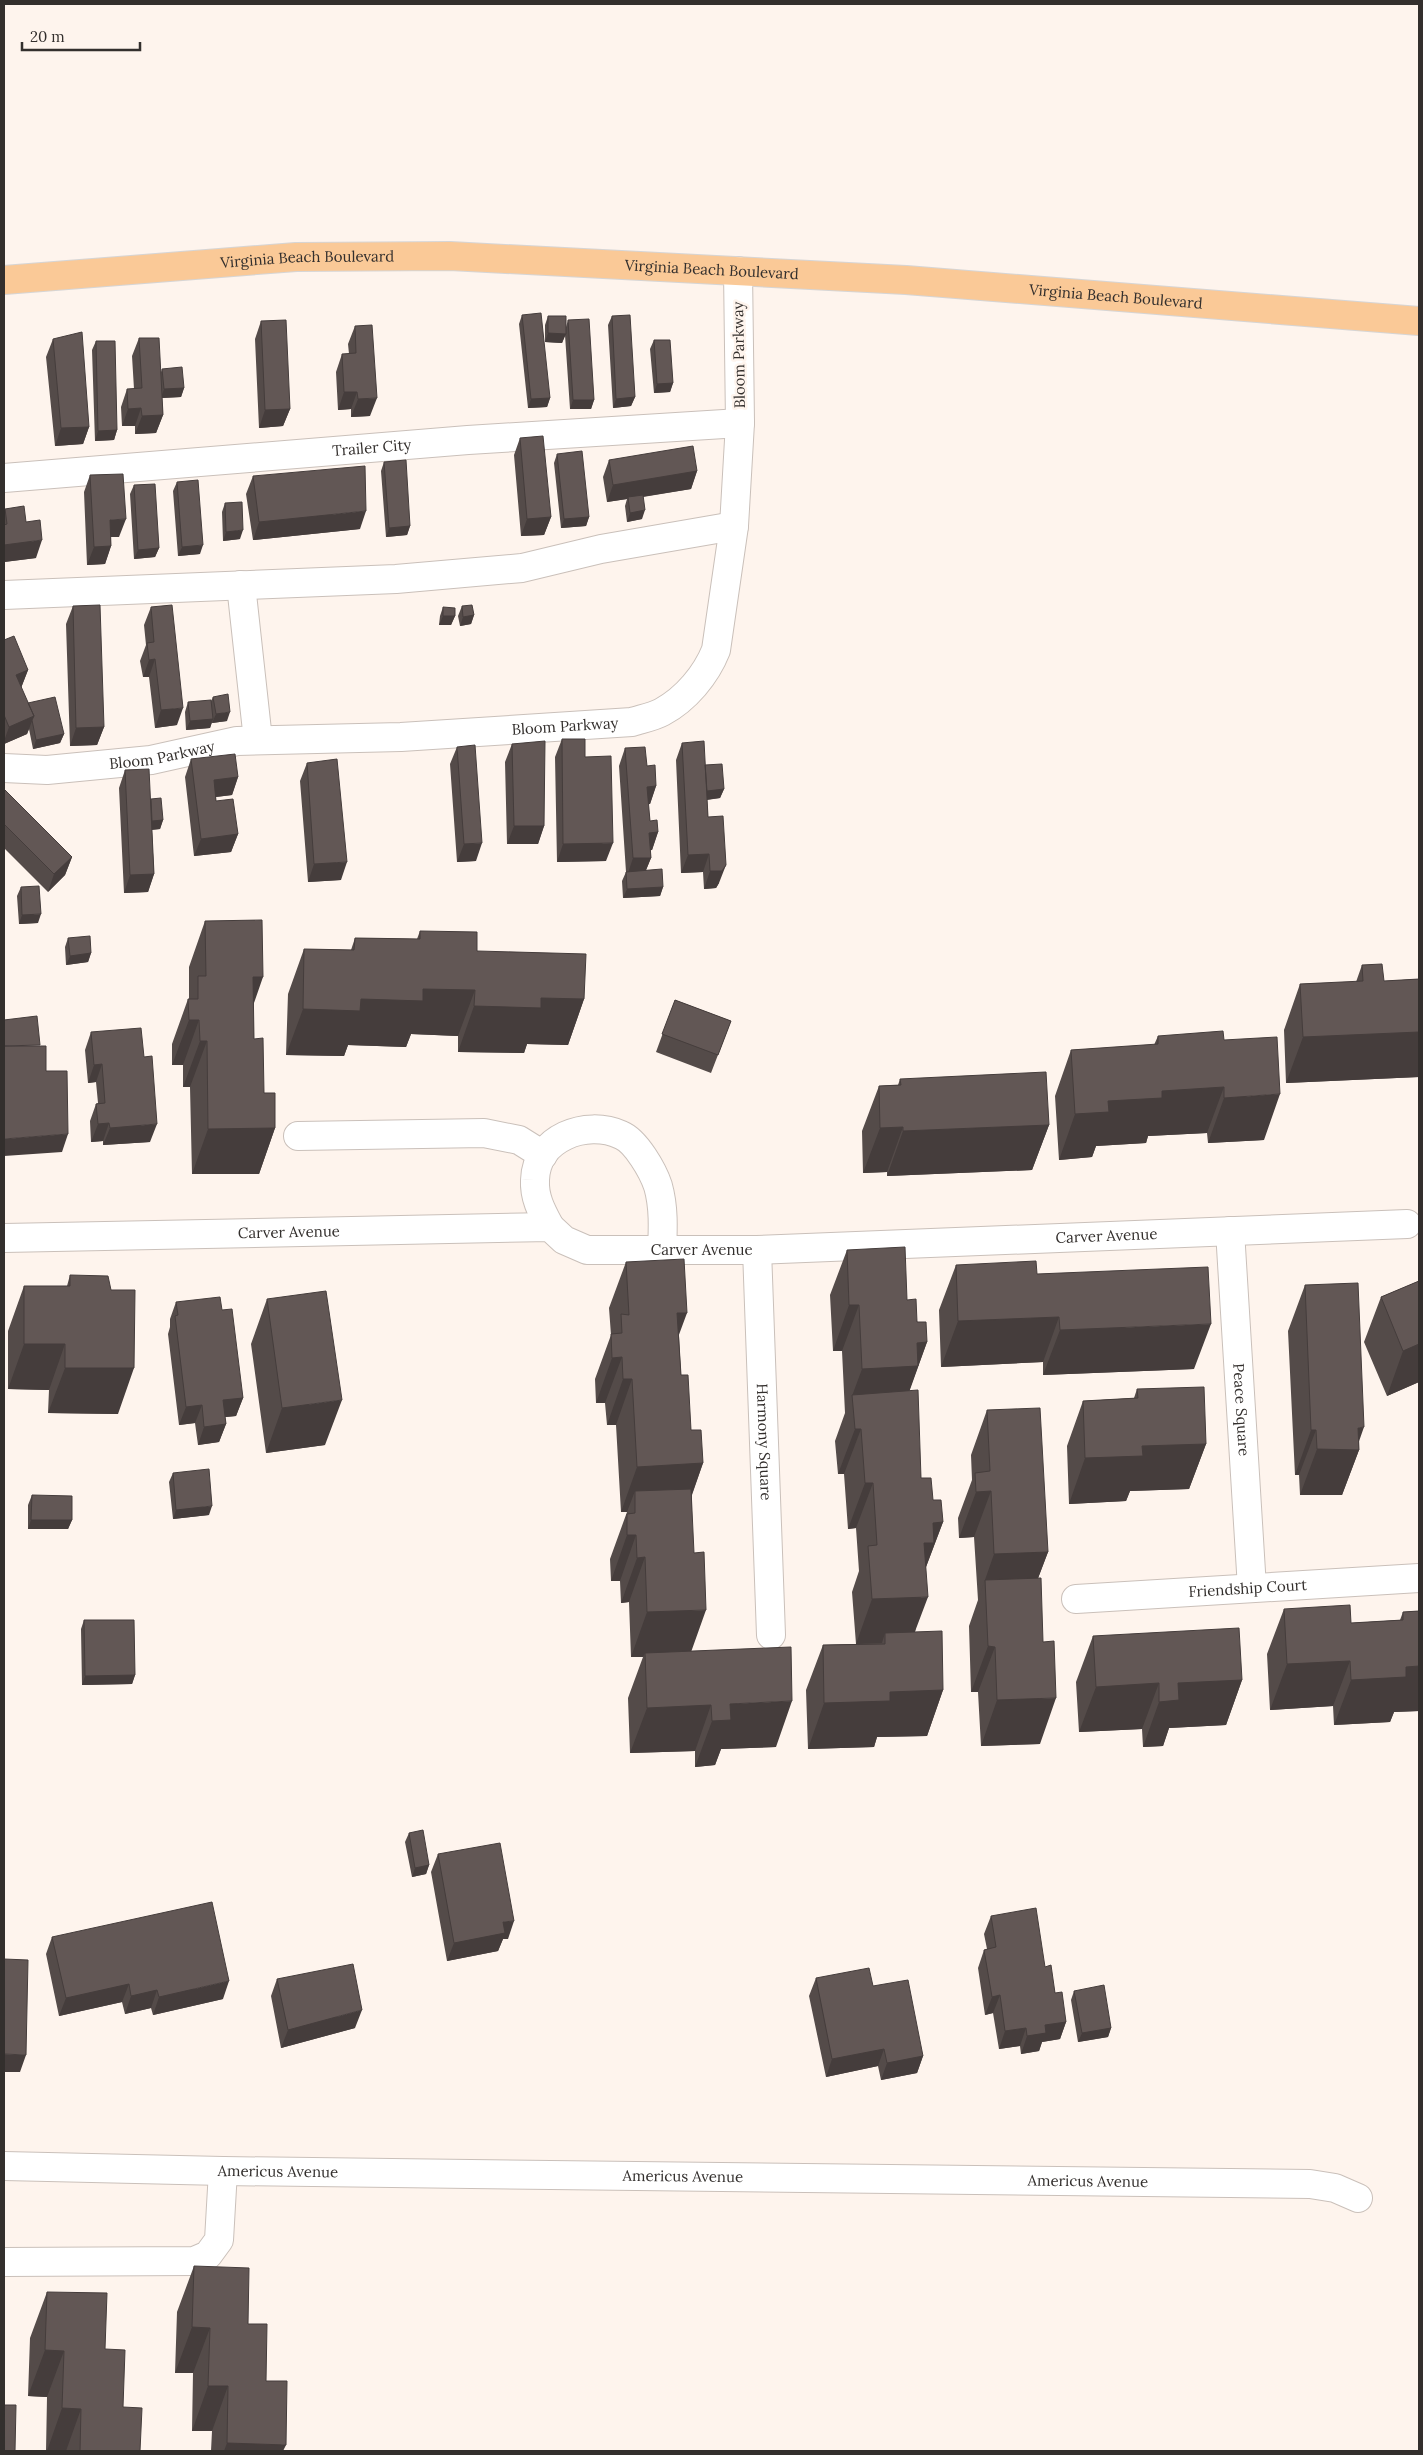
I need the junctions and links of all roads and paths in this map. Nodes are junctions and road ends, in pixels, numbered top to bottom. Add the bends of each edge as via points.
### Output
1 (738, 272) junction
2 (4, 280) edge
3 (1419, 320) edge
4 (740, 423) junction
5 (4, 478) edge
6 (734, 526) junction
7 (241, 585) junction
8 (4, 594) edge
9 (258, 740) junction
10 (4, 768) edge
11 (298, 1136) dead end
12 (543, 1155) junction
13 (1407, 1224) dead end
14 (550, 1227) junction
15 (1230, 1231) junction
16 (4, 1238) edge
17 (758, 1250) junction
18 (662, 1251) junction
19 (1419, 1578) edge
20 (1252, 1588) junction
21 (1076, 1599) dead end
22 (771, 1635) dead end
23 (4, 2166) edge
24 (223, 2171) junction
25 (1358, 2198) dead end
26 (4, 2262) edge

1 - 2 main road, Virginia Beach Boulevard via 450,256 305,257
1 - 3 main road, Virginia Beach Boulevard via 906,280
1 - 4 street, Bloom Parkway
4 - 5 street, Trailer City via 468,440
4 - 6 street, Bloom Parkway
6 - 7 street via 601,549 522,568 396,579
6 - 9 street, Bloom Parkway via 716,650 692,688 662,712 632,722 402,737
7 - 8 street
7 - 9 street
9 - 10 street, Bloom Parkway via 237,741 151,760 47,770
11 - 12 street via 484,1133 519,1140
12 - 14 street via 535,1181 538,1205
12 - 18 street via 556,1140 577,1130 600,1128 622,1135 639,1150 658,1186 664,1218
13 - 15 street, Carver Avenue
14 - 16 street, Carver Avenue
14 - 18 street, Carver Avenue via 564,1240 587,1250
15 - 17 street, Carver Avenue
15 - 20 street, Peace Square
17 - 18 street, Carver Avenue
17 - 22 street, Harmony Square
19 - 20 street, Friendship Court
20 - 21 street, Friendship Court
23 - 24 street, Americus Avenue
24 - 25 street, Americus Avenue via 1310,2184 1335,2188
24 - 26 street via 218,2240 208,2255 194,2261

